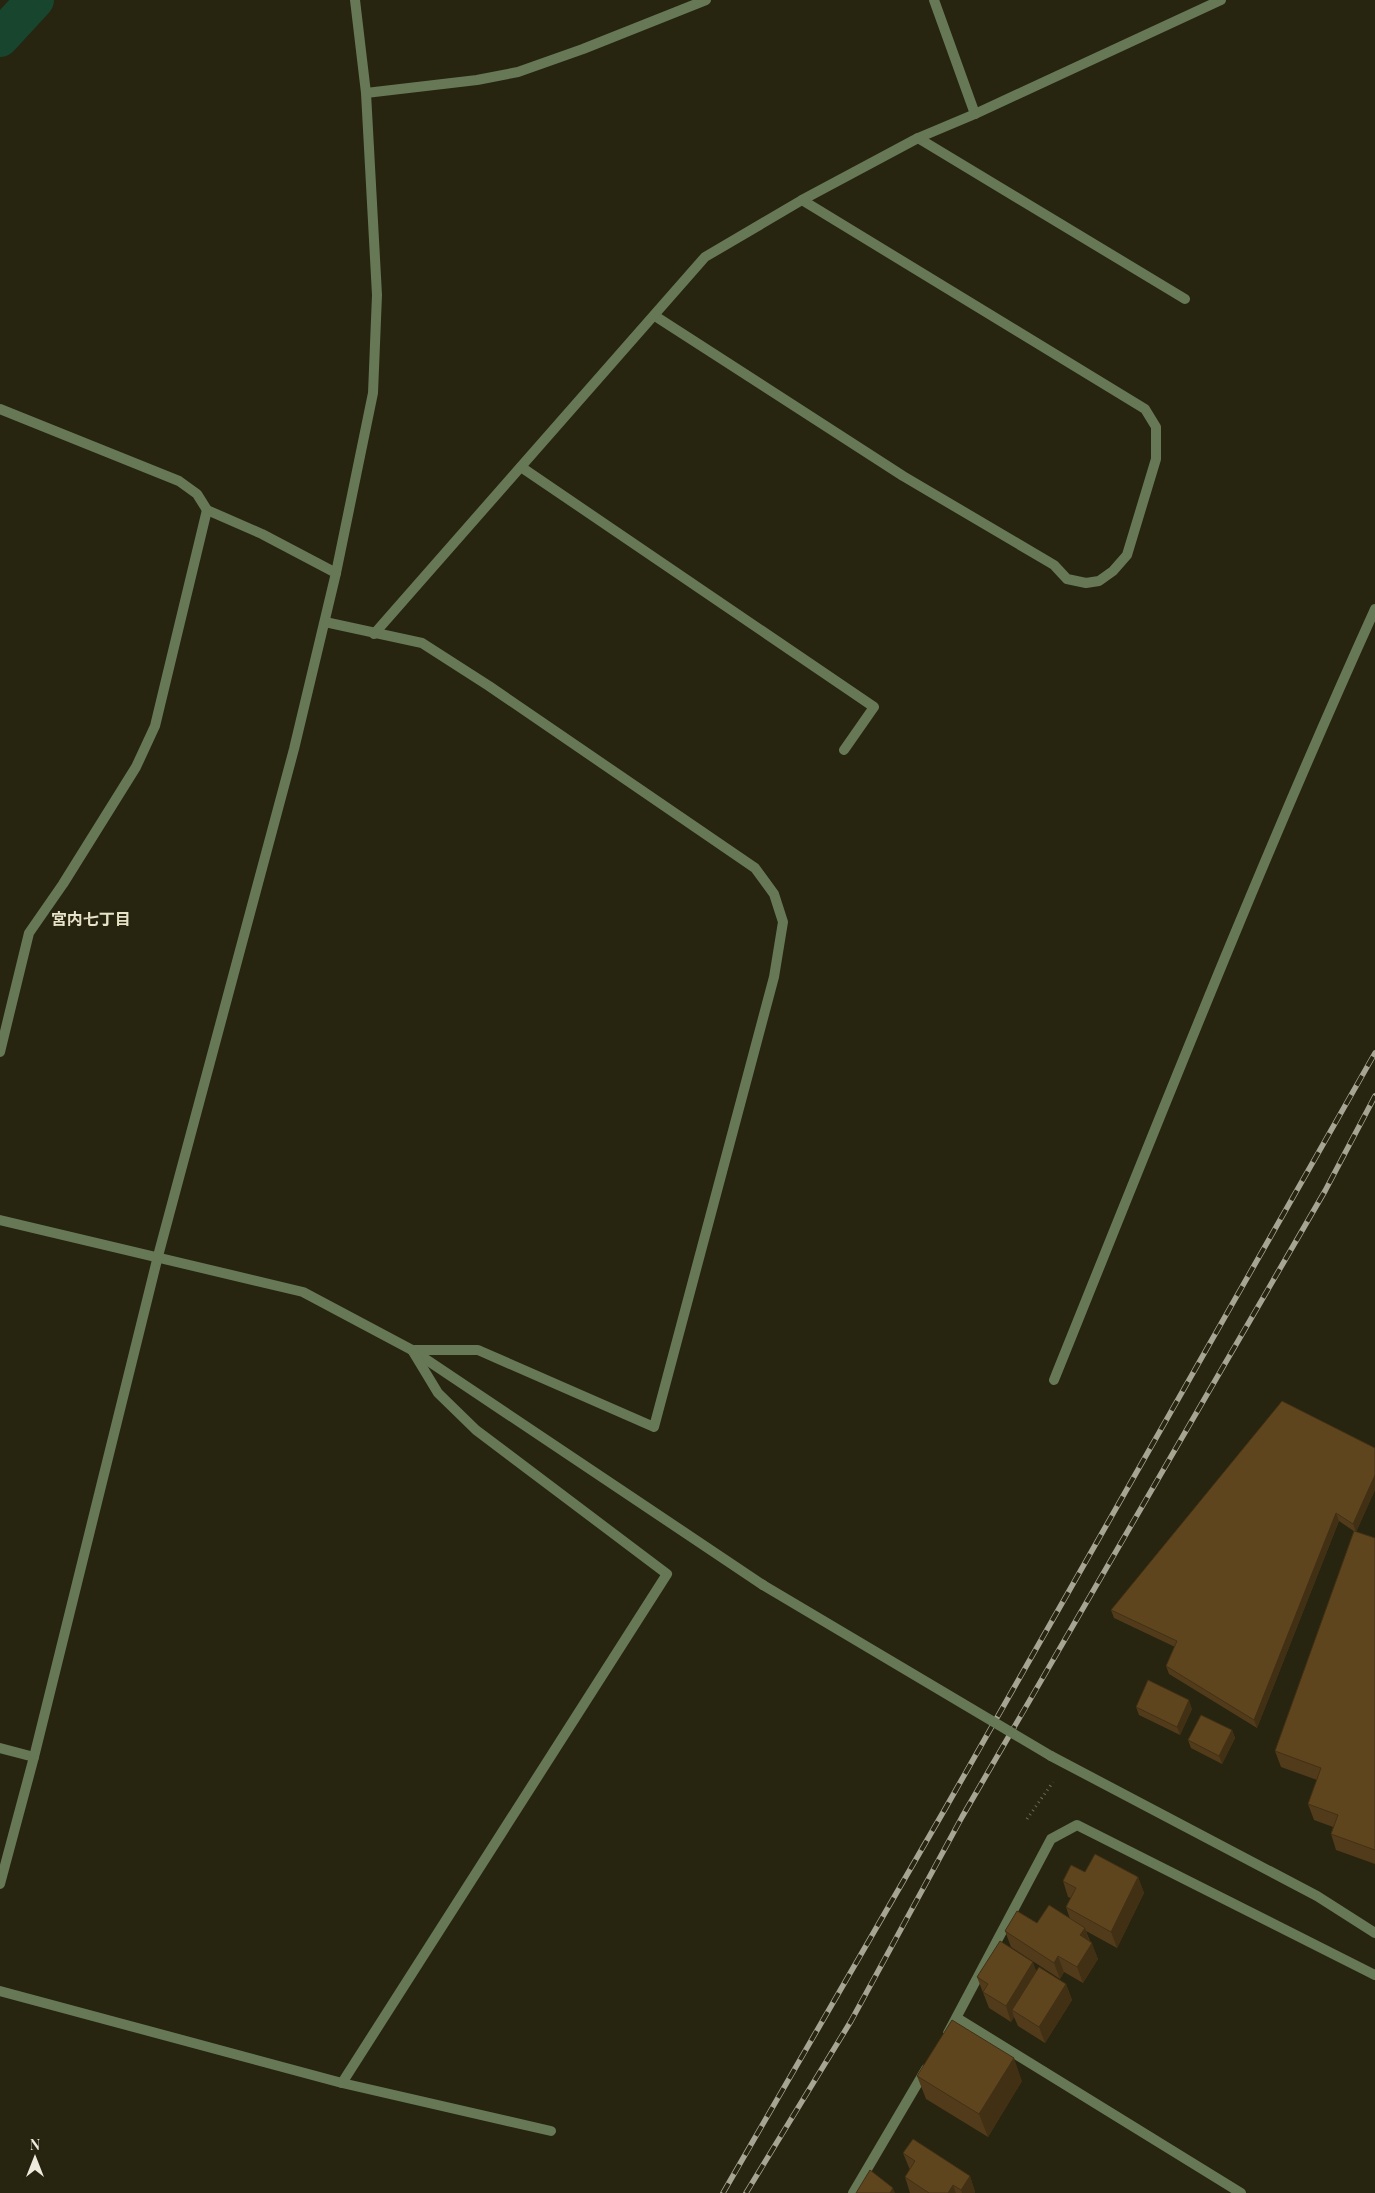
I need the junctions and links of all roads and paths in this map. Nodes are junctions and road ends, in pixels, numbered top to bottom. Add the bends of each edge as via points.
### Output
1 (355, 0) edge
2 (706, 0) edge
3 (934, 0) edge
4 (1221, 0) edge
5 (366, 93) junction
6 (975, 114) junction
7 (918, 138) junction
8 (802, 200) junction
9 (1185, 299) dead end
10 (655, 316) junction
11 (0, 409) edge
12 (521, 467) junction
13 (207, 510) junction
14 (336, 574) junction
15 (1375, 610) edge
16 (325, 622) junction
17 (374, 634) junction
18 (844, 750) dead end
19 (4, 1013) edge
20 (0, 1052) edge
21 (0, 1220) edge
22 (158, 1256) junction
23 (412, 1350) junction
24 (1054, 1380) dead end
25 (0, 1748) edge
26 (34, 1757) junction
27 (1065, 1765) junction
28 (1027, 1819) dead end
29 (0, 1884) edge
30 (1375, 1934) edge
31 (1375, 1975) edge
32 (0, 1991) edge
33 (957, 2018) junction
34 (942, 2043) edge
35 (932, 2060) edge
36 (342, 2082) junction
37 (551, 2131) dead end
38 (853, 2193) edge
39 (1241, 2193) edge

1 - 5 street
2 - 5 street via 518,72
3 - 6 street
4 - 6 street
5 - 14 street via 376,295 373,393
6 - 7 street
7 - 8 street
7 - 9 street
8 - 10 street via 705,257
8 - 10 street via 1145,409 1156,428 1156,459 1127,555 1113,571 1099,581 1086,584 1067,579 1054,565 904,476
10 - 12 street
11 - 13 street via 179,481 196,494
12 - 17 street
12 - 18 street via 874,706
13 - 14 street via 262,534
13 - 19 street via 155,726 136,767 29,933
14 - 16 street
15 - 24 street via 1209,994
16 - 17 street
16 - 22 street via 259,885
17 - 23 street via 422,643 445,657 755,868 774,894 783,922 774,977 654,1427 478,1350
19 - 20 street
21 - 22 street
22 - 23 street via 303,1292
22 - 26 street
23 - 27 street, bridge via 763,1585
23 - 36 street via 438,1392 476,1430 667,1574
25 - 26 street
26 - 29 street
27 - 28 path
27 - 30 street via 1317,1896
31 - 33 street via 1077,1825 1051,1839
32 - 36 street
33 - 34 street
33 - 39 street
35 - 38 street
36 - 37 street

